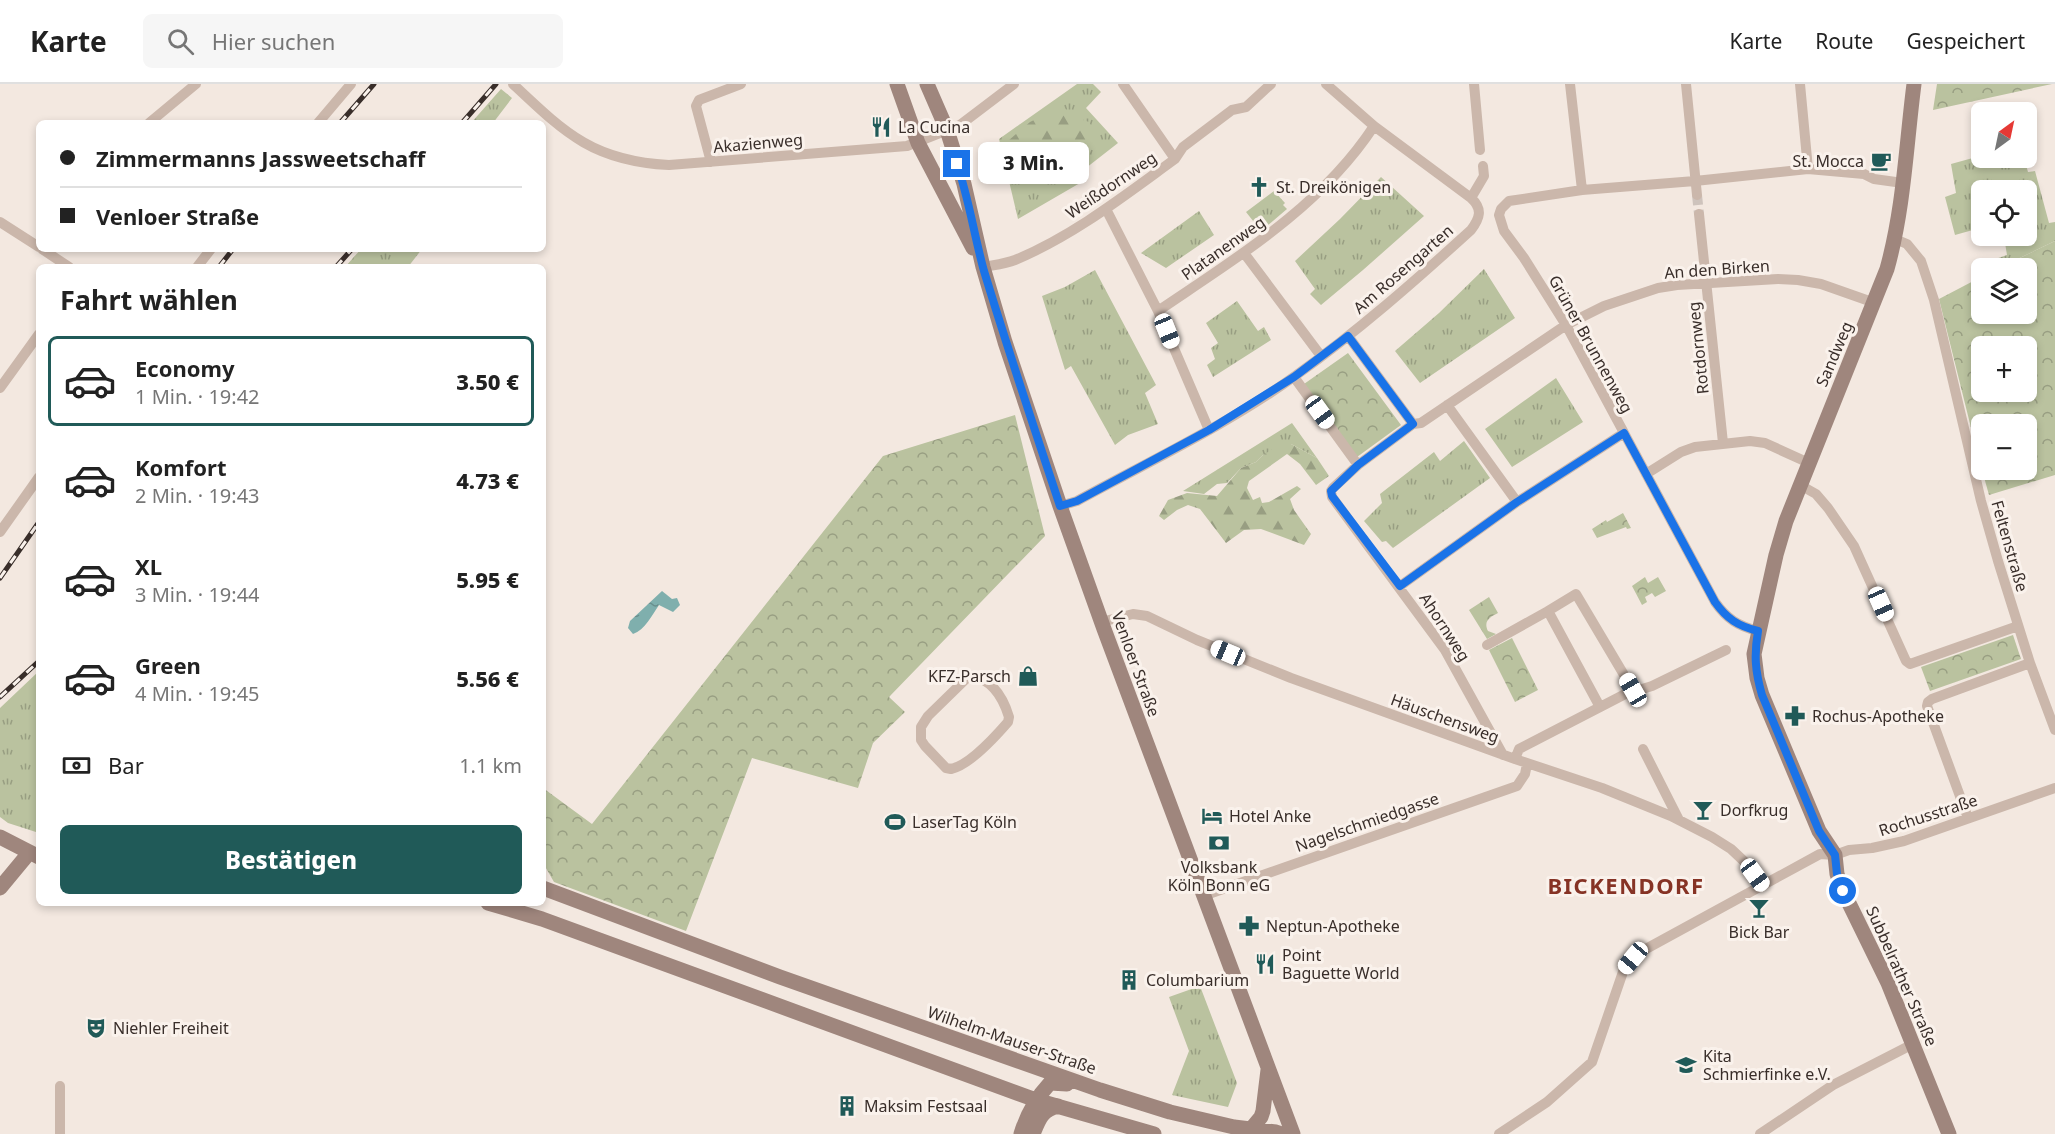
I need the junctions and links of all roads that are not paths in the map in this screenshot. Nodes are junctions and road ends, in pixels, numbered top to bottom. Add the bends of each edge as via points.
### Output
1 (196, 84) edge
2 (351, 84) edge
3 (513, 84) edge
4 (741, 84) edge
5 (897, 84) edge
6 (927, 84) edge
7 (1014, 84) edge
8 (1123, 84) edge
9 (1271, 84) edge
10 (1326, 84) edge
11 (1474, 84) edge
12 (1570, 84) edge
13 (1686, 84) edge
14 (1800, 84) edge
15 (1914, 84) edge
16 (153, 120) edge
17 (321, 120) edge
18 (1374, 126) junction
19 (947, 130) junction
20 (918, 143) junction
21 (1480, 150) dead end
22 (1175, 159) junction
23 (711, 162) junction
24 (1483, 166) dead end
25 (1808, 169) junction
26 (1695, 181) junction
27 (1904, 183) junction
28 (1582, 190) junction
29 (1697, 195) tunnel mouth
30 (1471, 198) junction
31 (1106, 209) junction
32 (1699, 214) tunnel mouth
33 (0, 222) edge
34 (1895, 239) junction
35 (36, 245) edge
36 (46, 252) edge
37 (209, 252) edge
38 (1244, 253) junction
39 (64, 264) edge
40 (199, 264) edge
41 (983, 267) junction
42 (1706, 284) junction
43 (1875, 303) junction
44 (1158, 311) junction
45 (1566, 325) junction
46 (1348, 336) junction
47 (36, 338) edge
48 (1321, 356) junction
49 (1294, 377) junction
50 (0, 388) edge
51 (1447, 405) junction
52 (1413, 424) junction
53 (1209, 430) junction
54 (1624, 433) junction
55 (1723, 443) junction
56 (1809, 463) junction
57 (1358, 465) junction
58 (1646, 474) junction
59 (36, 481) edge
60 (1800, 485) junction
61 (1331, 491) joint
62 (1517, 502) junction
63 (1060, 506) junction
64 (0, 532) edge
65 (1400, 586) junction
66 (1548, 611) junction
67 (1101, 622) junction
68 (2018, 626) junction
69 (1758, 631) junction
70 (1487, 645) dead end
71 (1726, 650) dead end
72 (2030, 663) junction
73 (997, 690) joint
74 (1633, 690) junction
75 (1600, 706) junction
76 (2055, 730) edge
77 (1644, 749) dead end
78 (1503, 755) junction
79 (1515, 759) junction
80 (1527, 764) junction
81 (2055, 788) edge
82 (1968, 818) junction
83 (1679, 820) junction
84 (0, 837) edge
85 (36, 853) edge
86 (1835, 855) junction
87 (1762, 885) junction
88 (0, 888) edge
89 (546, 889) edge
90 (1203, 896) junction
91 (498, 906) edge
92 (780, 977) junction
93 (771, 1003) junction
94 (1914, 1044) junction
95 (1268, 1068) junction
96 (60, 1086) dead end
97 (1094, 1088) junction
98 (1036, 1100) junction
99 (1058, 1106) junction
100 (1251, 1129) junction
101 (1233, 1131) edge
102 (60, 1134) edge
103 (1021, 1134) edge
104 (1033, 1134) edge
105 (1154, 1134) edge
106 (1282, 1134) edge
107 (1293, 1134) edge
108 (1499, 1134) edge
109 (1760, 1134) edge
110 (1949, 1134) edge

1 - 16 street
2 - 17 street
3 - 23 street, Akazienweg via 559,127 599,151 648,164
4 - 23 street via 699,100 696,106
5 - 20 street, Venloer Straße
6 - 19 street, Venloer Straße
7 - 19 street, Akazienweg via 960,125
8 - 22 street
9 - 22 street, Weißdornweg via 1246,107 1233,110 1183,147
10 - 18 street
11 - 21 street
12 - 28 street
13 - 26 street
14 - 25 street
15 - 27 street, Sandweg
18 - 30 street
18 - 38 street, Platanenweg via 1311,199
19 - 20 street, Akazienweg
19 - 41 street, Venloer Straße
20 - 23 street, Akazienweg
20 - 41 street, Venloer Straße
22 - 31 street, Weißdornweg
24 - 30 street via 1484,176
25 - 26 street
25 - 27 street via 1864,174
26 - 28 street
26 - 29 street
27 - 34 street, Sandweg
28 - 45 street, Grüner Brunnenweg via 1509,201 1499,215 1504,231
30 - 46 street, Am Rosengarten via 1480,213 1471,230
31 - 41 street, Weißdornweg via 1012,261
31 - 44 street
32 - 42 street, Rotdornweg
33 - 35 street
34 - 43 street, Sandweg
34 - 68 street, Feltenstraße via 1907,244 1921,261 1934,300 1981,501
36 - 39 street
37 - 40 street
38 - 44 street, Platanenweg
38 - 48 street
41 - 63 street, Venloer Straße
42 - 43 street, An den Birken via 1798,280
42 - 45 street, An den Birken via 1647,292 1604,306
42 - 55 street, Rotdornweg
43 - 56 street, Sandweg
44 - 53 street
45 - 51 street, An den Birken
45 - 54 street, Grüner Brunnenweg
46 - 48 street, Am Rosengarten
46 - 52 street
47 - 50 street
48 - 49 street, Am Rosengarten
49 - 53 street, Am Rosengarten
49 - 57 street
51 - 52 street, An den Birken via 1421,423
51 - 62 street
52 - 57 street, An den Birken
53 - 63 street, Am Rosengarten via 1077,501
54 - 58 street, Grüner Brunnenweg
54 - 62 street
55 - 56 street via 1758,441
55 - 58 street via 1681,452
56 - 60 street, Sandweg
57 - 61 street, An den Birken
58 - 69 street, Grüner Brunnenweg via 1724,614 1738,625
59 - 64 street
60 - 68 street via 1816,494 1854,546 1906,661 1910,663
60 - 69 street, Sandweg via 1776,555
61 - 65 street, Ahornweg
62 - 65 street
63 - 67 street, Venloer Straße
65 - 78 street, Ahornweg via 1445,650
66 - 70 street
66 - 74 street via 1576,594
66 - 75 street
67 - 78 street, Häuschensweg via 1133,614 1148,616 1243,659
67 - 90 street, Venloer Straße
68 - 72 street, Feltenstraße
69 - 86 street, Subbelrather Straße via 1754,654 1762,695 1819,831
71 - 74 street via 1652,686
72 - 76 street, Feltenstraße
72 - 82 street via 1928,702
73 - 73 street via 970,675 923,721 921,740 946,768 964,763 1008,722 1007,709
74 - 75 street
75 - 79 street via 1519,749
77 - 83 street
78 - 79 street, Häuschensweg
79 - 80 street, Häuschensweg
80 - 83 street, Häuschensweg via 1602,788
80 - 90 street, Nagelschmiedgasse via 1517,786
81 - 82 street, Rochusstraße
82 - 86 street, Rochusstraße via 1904,841
83 - 87 street, Häuschensweg via 1731,849
84 - 85 street
85 - 88 street
86 - 87 street, Rochusstraße via 1820,854
86 - 94 street, Subbelrather Straße via 1843,891
87 - 108 street, Rochusstraße via 1633,958 1624,969 1592,1062 1547,1102
89 - 92 street, Wilhelm-Mauser-Straße
90 - 95 street, Venloer Straße
91 - 93 street
92 - 93 street
92 - 97 street, Wilhelm-Mauser-Straße
93 - 98 street
94 - 109 street via 1833,1085
94 - 110 street, Subbelrather Straße
95 - 100 street, Venloer Straße via 1263,1111
95 - 107 street, Venloer Straße
96 - 102 street
97 - 98 street via 1050,1083
97 - 101 street, Wilhelm-Mauser-Straße
98 - 99 street
98 - 103 street
99 - 104 street via 1044,1113
99 - 105 street
100 - 101 street, Wilhelm-Mauser-Straße
100 - 106 street, Wilhelm-Mauser-Straße

